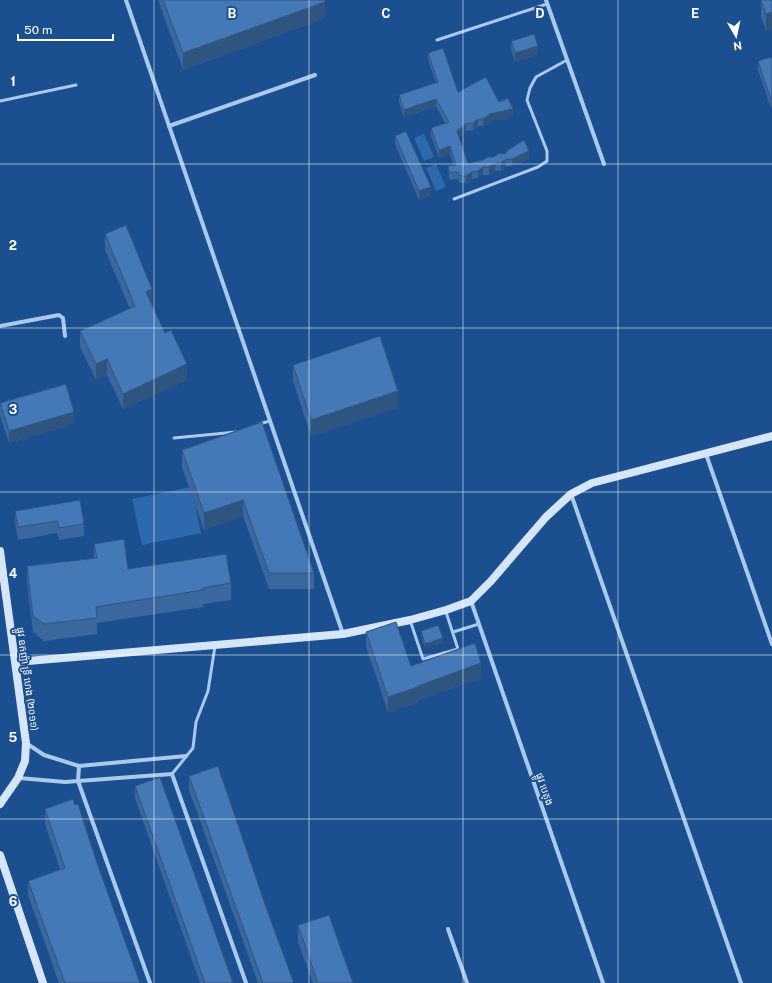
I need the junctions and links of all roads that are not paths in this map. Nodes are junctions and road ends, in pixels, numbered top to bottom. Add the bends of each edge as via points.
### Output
1 (126, 0) edge
2 (546, 2) edge
3 (437, 40) dead end
4 (567, 60) junction
5 (315, 75) dead end
6 (76, 85) dead end
7 (0, 101) edge
8 (169, 126) junction
9 (604, 164) dead end
10 (454, 199) dead end
11 (0, 326) edge
12 (65, 336) dead end
13 (270, 421) junction
14 (258, 425) edge
15 (241, 430) edge
16 (772, 436) edge
17 (174, 438) dead end
18 (706, 454) junction
19 (571, 494) junction
20 (0, 551) edge
21 (471, 601) junction
22 (446, 610) junction
23 (410, 620) junction
24 (479, 624) junction
25 (453, 632) junction
26 (343, 634) junction
27 (772, 644) edge
28 (215, 645) junction
29 (16, 662) junction
30 (26, 743) junction
31 (186, 756) junction
32 (79, 766) junction
33 (172, 774) junction
34 (18, 778) junction
35 (78, 781) junction
36 (0, 804) edge
37 (0, 855) edge
38 (448, 929) dead end
39 (43, 983) edge
40 (150, 983) edge
41 (246, 983) edge
42 (467, 983) edge
43 (603, 983) edge
44 (741, 983) edge

1 - 8 street
2 - 3 lane
2 - 4 street
4 - 9 street
4 - 10 lane via 536,77 527,100 547,150 547,161 538,167
5 - 8 street
6 - 7 lane
8 - 13 street
11 - 12 street via 59,315 63,318
13 - 14 lane
13 - 26 street
15 - 17 lane
16 - 18 street
18 - 19 street via 592,483
18 - 27 street
19 - 21 street via 546,517 491,582
19 - 44 street
20 - 29 street, ផ្លូវ ឧកញ៉ា ទ្រី ហេង (២០១១)
21 - 22 street
21 - 24 street, ផ្លូវ បេតុង
22 - 23 street
22 - 25 lane
23 - 25 lane via 423,659 458,649
23 - 26 street
24 - 25 lane
24 - 43 street, ផ្លូវ បេតុង
26 - 28 street
28 - 29 street
28 - 31 lane via 208,691 196,722 193,748
29 - 30 street, ផ្លូវ ឧកញ៉ា ទ្រី ហេង (២០១១)
30 - 32 street via 44,755
30 - 34 street, ផ្លូវ ឧកញ៉ា ទ្រី ហេង (២០១១) via 24,762
31 - 32 street
31 - 33 lane
32 - 35 street
33 - 35 street
33 - 41 street
34 - 35 street
34 - 36 street, ផ្លូវ ឧកញ៉ា ទ្រី ហេង (២០១១)
35 - 40 street
37 - 39 street
38 - 42 street

